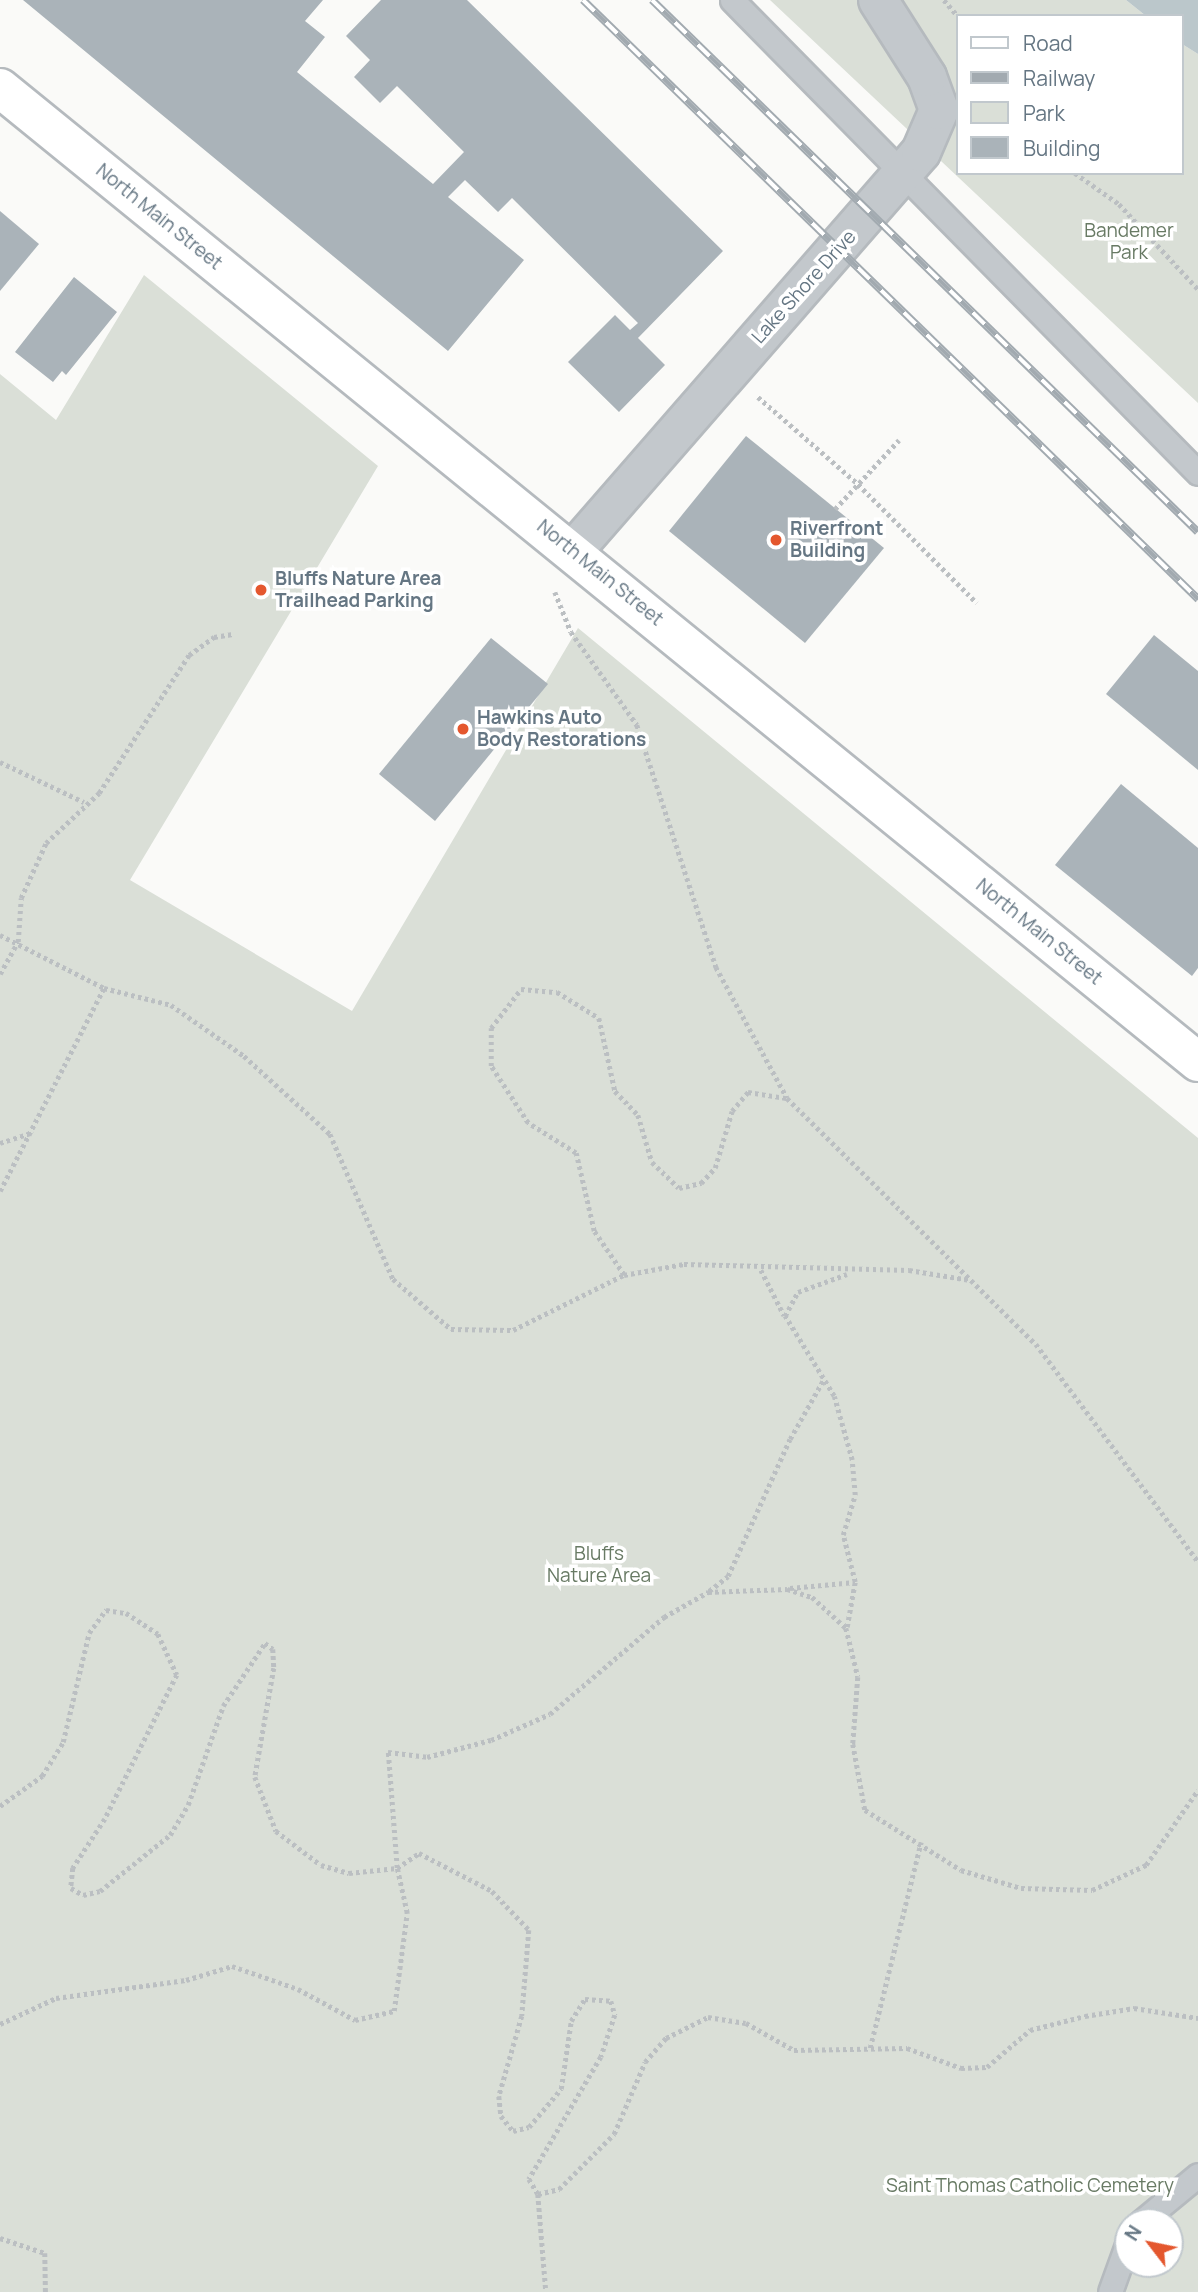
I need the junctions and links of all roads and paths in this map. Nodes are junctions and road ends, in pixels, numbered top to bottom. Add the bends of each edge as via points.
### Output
1 (732, 0) edge
2 (878, 0) edge
3 (944, 0) edge
4 (956, 14) edge
5 (0, 88) edge
6 (906, 170) junction
7 (1077, 175) edge
8 (1198, 289) edge
9 (755, 394) dead end
10 (899, 440) dead end
11 (1198, 473) edge
12 (858, 484) junction
13 (835, 509) dead end
14 (573, 551) junction
15 (977, 603) dead end
16 (233, 634) dead end
17 (0, 762) edge
18 (84, 802) junction
19 (0, 936) edge
20 (18, 942) junction
21 (0, 974) edge
22 (104, 988) junction
23 (1198, 1062) edge
24 (787, 1098) junction
25 (33, 1132) junction
26 (0, 1143) edge
27 (0, 1191) edge
28 (761, 1269) junction
29 (851, 1272) junction
30 (624, 1275) junction
31 (970, 1280) junction
32 (785, 1316) junction
33 (824, 1379) junction
34 (1198, 1561) edge
35 (855, 1582) junction
36 (767, 1590) junction
37 (708, 1592) junction
38 (846, 1628) junction
39 (1198, 1790) edge
40 (0, 1806) edge
41 (921, 1842) junction
42 (397, 1868) junction
43 (1198, 2018) edge
44 (0, 2024) edge
45 (870, 2048) junction
46 (1198, 2175) edge
47 (538, 2194) junction
48 (1158, 2208) edge
49 (0, 2238) edge
50 (46, 2292) edge
51 (545, 2292) edge

1 - 6 lane
2 - 6 street, Lake Shore Drive via 927,77 939,110
3 - 4 path
5 - 14 main road, North Main Street
6 - 11 lane
6 - 14 street, Lake Shore Drive
7 - 8 path via 1119,204
9 - 12 path
10 - 12 path
12 - 13 path
12 - 15 path
14 - 23 main road, North Main Street
14 - 24 path via 551,580 571,632 637,725 716,967
16 - 18 path via 215,636 189,655 99,793
17 - 18 path
18 - 20 path via 46,843 21,898
19 - 20 path
20 - 21 path
20 - 22 path
22 - 25 path
22 - 30 path via 171,1005 244,1056 330,1134 393,1279 451,1329 513,1330
24 - 30 path via 748,1092 732,1111 715,1168 701,1183 679,1188 652,1162 638,1115 615,1091 599,1018 557,992 521,989 491,1028 491,1066 528,1123 576,1153 594,1231
24 - 31 path
25 - 26 path
25 - 27 path
28 - 29 path
28 - 30 path via 684,1264
28 - 32 path
29 - 31 path via 909,1270
29 - 32 path via 798,1292
31 - 34 path via 1035,1345
32 - 33 path
33 - 35 path via 852,1460 855,1496 843,1535
33 - 37 path via 789,1439 728,1576
35 - 36 path
35 - 38 path
36 - 37 path
36 - 38 path via 812,1597
37 - 42 path via 664,1617 550,1714 428,1757 388,1752
38 - 41 path via 858,1677 853,1744 865,1810
39 - 41 path via 1146,1865 1092,1889 1021,1888 961,1870
40 - 42 path via 42,1776 63,1742 89,1633 106,1610 116,1611 158,1634 177,1675 74,1868 71,1888 83,1895 100,1891 170,1835 188,1805 223,1706 265,1643 273,1649 274,1668 255,1777 276,1831 321,1865 349,1873
41 - 45 path
42 - 44 path via 407,1913 394,2011 355,2020 298,1989 232,1966 186,1980 56,1998
42 - 47 path via 419,1853 448,1866 492,1891 529,1930 522,2017 499,2096 501,2116 513,2131 529,2127 561,2089 571,2021 585,1999 611,2001 615,2015 601,2057 529,2179
43 - 45 path via 1134,2008 1085,2016 1030,2030 987,2067 961,2068 908,2048
45 - 47 path via 794,2050 746,2023 708,2017 686,2025 645,2062 614,2134 559,2189
46 - 48 lane
47 - 51 path
49 - 50 path via 45,2253

